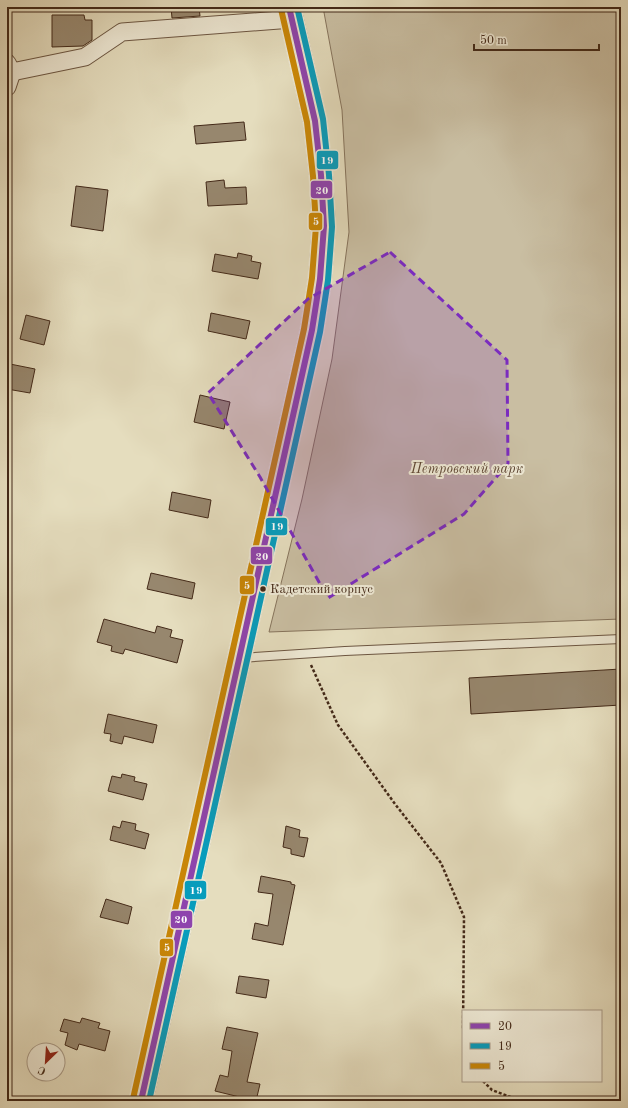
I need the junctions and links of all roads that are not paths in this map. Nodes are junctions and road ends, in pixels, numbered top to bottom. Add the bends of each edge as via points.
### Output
1 (290, 13) edge
2 (9, 74) edge
3 (621, 639) edge
4 (239, 658) junction
5 (141, 1101) edge

1 - 2 street via 122,32 85,57
1 - 4 main road via 314,121 321,175 324,226 320,279 312,330
3 - 4 lane
4 - 5 main road

